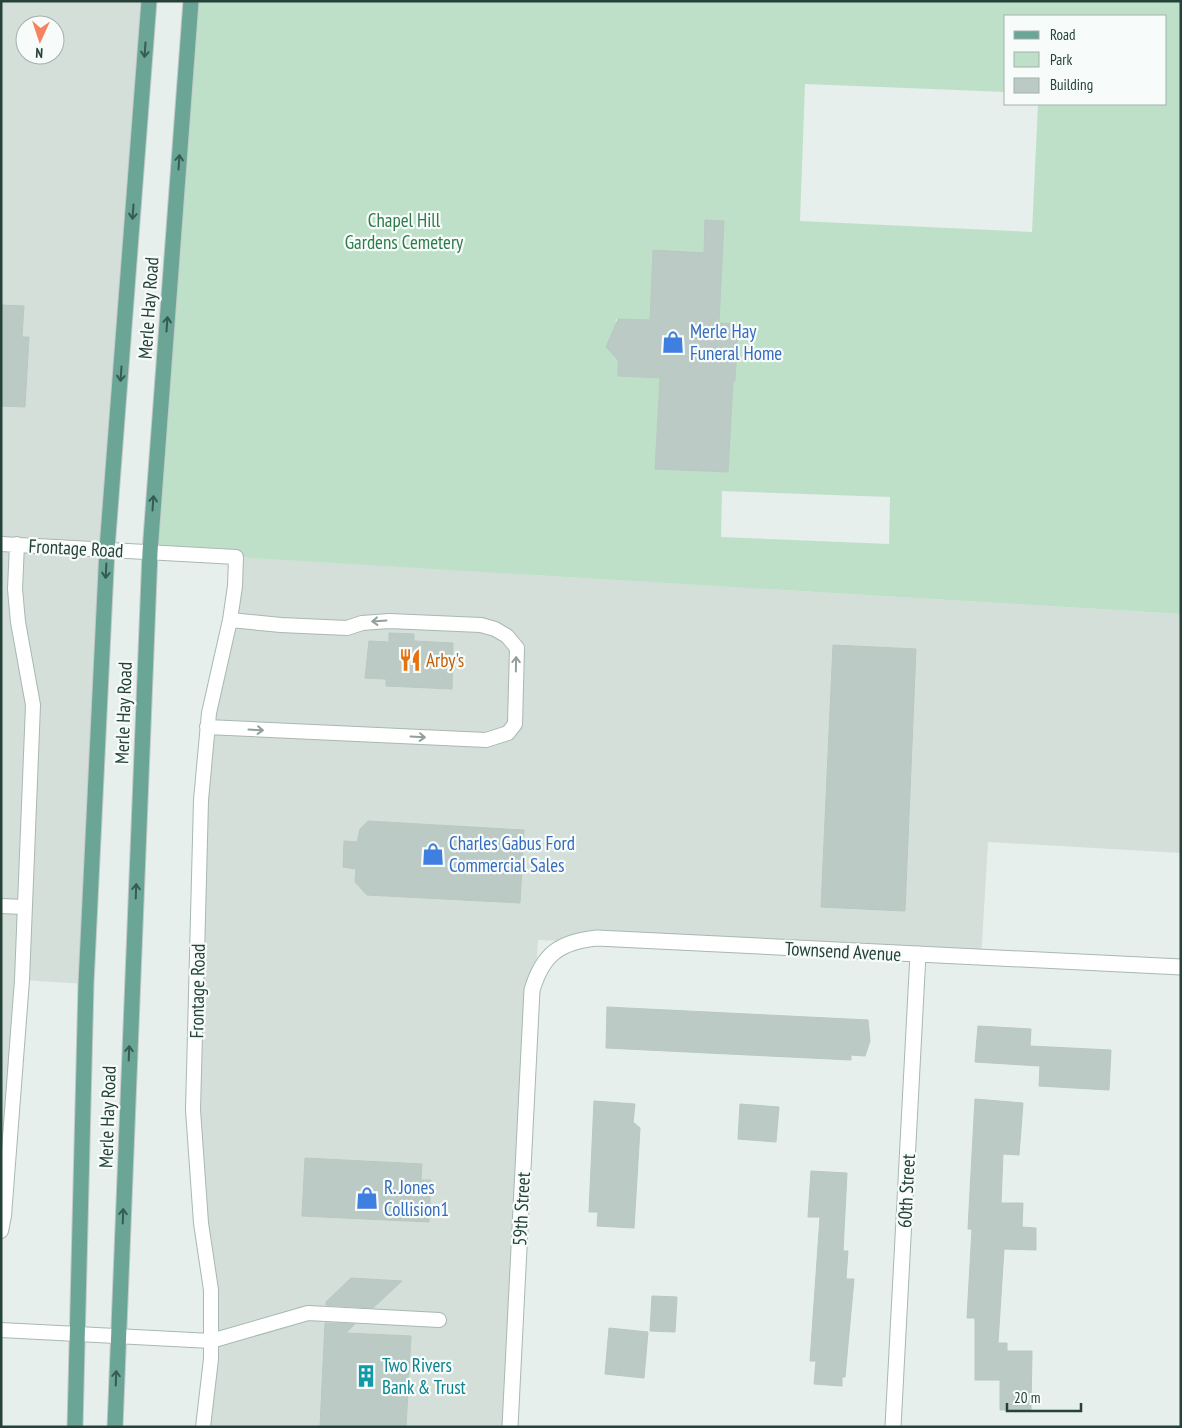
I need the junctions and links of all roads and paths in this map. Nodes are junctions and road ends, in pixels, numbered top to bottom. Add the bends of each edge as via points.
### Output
1 (149, 1) edge
2 (191, 1) edge
3 (1, 544) edge
4 (17, 544) junction
5 (107, 549) junction
6 (150, 552) junction
7 (230, 620) junction
8 (207, 727) junction
9 (1, 906) edge
10 (24, 907) junction
11 (918, 954) junction
12 (1181, 968) edge
13 (532, 990) joint
14 (1, 1231) edge
15 (440, 1320) dead end
16 (1, 1330) edge
17 (78, 1334) junction
18 (118, 1336) junction
19 (211, 1340) junction
20 (75, 1427) edge
21 (114, 1427) edge
22 (203, 1427) edge
23 (510, 1427) edge
24 (893, 1427) edge

1 -> 5 main road, Merle Hay Road
6 -> 2 main road, Merle Hay Road
3 - 4 lane
4 - 5 lane, Frontage Road
4 - 10 lane, Frontage Road via 14,589 33,705
5 - 6 lane, Frontage Road
5 -> 17 main road, Merle Hay Road via 86,984
6 - 7 lane, Frontage Road via 236,557
18 -> 6 main road, Merle Hay Road
7 - 8 lane, Frontage Road
8 -> 7 lane via 486,740 508,733 515,724 517,648 496,629 481,625 389,621 362,622 347,628
8 - 19 lane, Frontage Road via 201,800 194,1110 201,1223 211,1290
9 - 10 lane
10 - 14 lane, Frontage Road via 22,980
11 - 12 street, Townsend Avenue
11 - 13 street, Townsend Avenue via 597,938 576,940 554,952 537,972
11 - 24 street, 60th Street
13 - 23 street, 59th Street
15 - 19 lane via 308,1313
16 - 17 lane
17 - 18 lane
17 - 20 main road, Merle Hay Road
18 - 19 lane
21 -> 18 main road, Merle Hay Road
19 - 22 lane, Frontage Road

